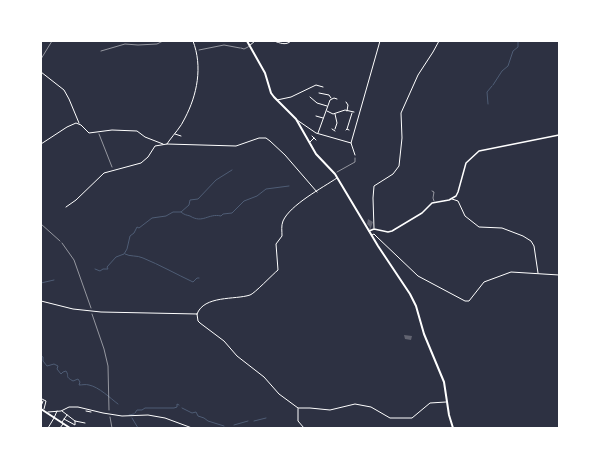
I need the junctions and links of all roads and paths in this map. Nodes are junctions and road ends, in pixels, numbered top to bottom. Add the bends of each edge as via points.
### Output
1 (52, 41) edge
2 (163, 41) edge
3 (193, 41) edge
4 (247, 41) edge
5 (255, 41) edge
6 (274, 41) edge
7 (291, 41) edge
8 (380, 41) edge
9 (438, 41) edge
10 (249, 46) junction
11 (241, 48) joint
12 (196, 49) junction
13 (101, 51) dead end
14 (41, 59) edge
15 (41, 72) edge
16 (323, 88) dead end
17 (319, 92) dead end
18 (310, 97) dead end
19 (332, 99) junction
20 (336, 99) dead end
21 (277, 100) junction
22 (349, 102) dead end
23 (328, 106) junction
24 (327, 111) junction
25 (347, 111) junction
26 (335, 113) junction
27 (316, 116) dead end
28 (324, 118) junction
29 (296, 119) junction
30 (79, 124) junction
31 (307, 126) junction
32 (332, 128) dead end
33 (302, 130) junction
34 (347, 130) dead end
35 (99, 132) junction
36 (174, 134) junction
37 (318, 134) junction
38 (559, 135) edge
39 (180, 136) dead end
40 (312, 136) dead end
41 (314, 138) junction
42 (316, 140) dead end
43 (310, 143) junction
44 (351, 143) junction
45 (41, 144) edge
46 (164, 144) junction
47 (167, 144) junction
48 (355, 155) joint
49 (113, 170) junction
50 (334, 174) junction
51 (337, 178) junction
52 (432, 191) dead end
53 (317, 192) junction
54 (452, 199) junction
55 (434, 202) junction
56 (66, 207) dead end
57 (41, 224) edge
58 (374, 229) junction
59 (369, 232) junction
60 (371, 236) junction
61 (60, 241) joint
62 (538, 273) junction
63 (559, 275) edge
64 (41, 301) edge
65 (90, 311) junction
66 (197, 314) junction
67 (43, 400) edge
68 (447, 402) junction
69 (41, 406) edge
70 (298, 408) junction
71 (109, 410) dead end
72 (43, 411) edge
73 (57, 411) junction
74 (61, 411) junction
75 (86, 411) dead end
76 (90, 411) junction
77 (94, 411) junction
78 (67, 415) junction
79 (93, 415) dead end
80 (110, 417) dead end
81 (54, 418) junction
82 (64, 418) junction
83 (76, 421) junction
84 (85, 422) dead end
85 (62, 423) junction
86 (49, 426) junction
87 (48, 428) edge
88 (53, 428) edge
89 (60, 428) edge
90 (70, 428) edge
91 (112, 428) edge
92 (192, 428) edge
93 (304, 428) edge
94 (453, 428) edge

1 - 14 path
2 - 13 lane via 157,44 125,44
3 - 12 street
4 - 10 main road
5 - 10 street
6 - 7 street via 284,44
8 - 44 street
9 - 58 street via 418,75 401,114 399,166 393,174 374,186
10 - 11 lane
10 - 21 main road via 265,73 271,93
11 - 12 path via 224,45
12 - 36 street via 197,84 185,118
15 - 30 street via 64,90
16 - 21 street via 316,85 291,97
17 - 19 street via 329,95
18 - 23 street via 317,103
19 - 20 street
19 - 23 street
21 - 29 main road
22 - 25 street via 346,103
23 - 24 street
24 - 26 street
24 - 28 street
25 - 26 street
25 - 34 street via 353,112
26 - 32 street via 337,123 335,130
27 - 28 street
28 - 37 street
29 - 31 street
29 - 33 main road
30 - 35 street via 89,133
30 - 45 street via 72,124
31 - 33 street
31 - 37 street
33 - 43 main road
35 - 46 street via 137,131
35 - 49 path
36 - 39 street
36 - 47 street
37 - 44 street
38 - 54 street via 479,151 466,163 458,192
40 - 41 street
41 - 42 street
41 - 43 street
43 - 50 main road
44 - 48 street
46 - 47 street
46 - 49 street via 154,147 141,163
47 - 53 street via 236,146 266,138 304,174
48 - 50 path via 355,162
49 - 56 street via 104,173
50 - 51 main road
51 - 53 street
51 - 59 main road
52 - 55 lane
53 - 66 street via 294,207 282,222 282,236 276,244 278,270 251,295 209,302
54 - 55 street
54 - 62 street via 458,201 465,216 479,227 502,228 531,241
55 - 58 street via 422,213 392,231
57 - 61 lane
58 - 59 street
59 - 60 main road
60 - 62 street via 375,235 418,276 465,301 469,301 484,282 490,279 511,272
60 - 68 main road via 416,306 424,334 444,382
61 - 65 path via 74,260
62 - 63 street
64 - 65 street
65 - 66 street
65 - 71 path via 108,366
66 - 70 street via 200,323 224,340 237,356
67 - 69 street
67 - 72 street via 46,401
68 - 70 street via 430,403 412,418 390,418 371,407 355,404 330,410
68 - 94 main road
70 - 93 street via 298,421
72 - 73 street
72 - 81 main road
73 - 74 street
73 - 81 street
74 - 76 street via 74,407
74 - 78 street
75 - 76 street
76 - 77 street
77 - 79 street
77 - 92 street via 126,416 154,416
78 - 82 street
78 - 83 street
80 - 91 path
81 - 85 main road
81 - 86 street
82 - 83 street via 75,425
82 - 85 street
83 - 84 street
85 - 89 street
85 - 90 main road
86 - 87 street
86 - 88 street

